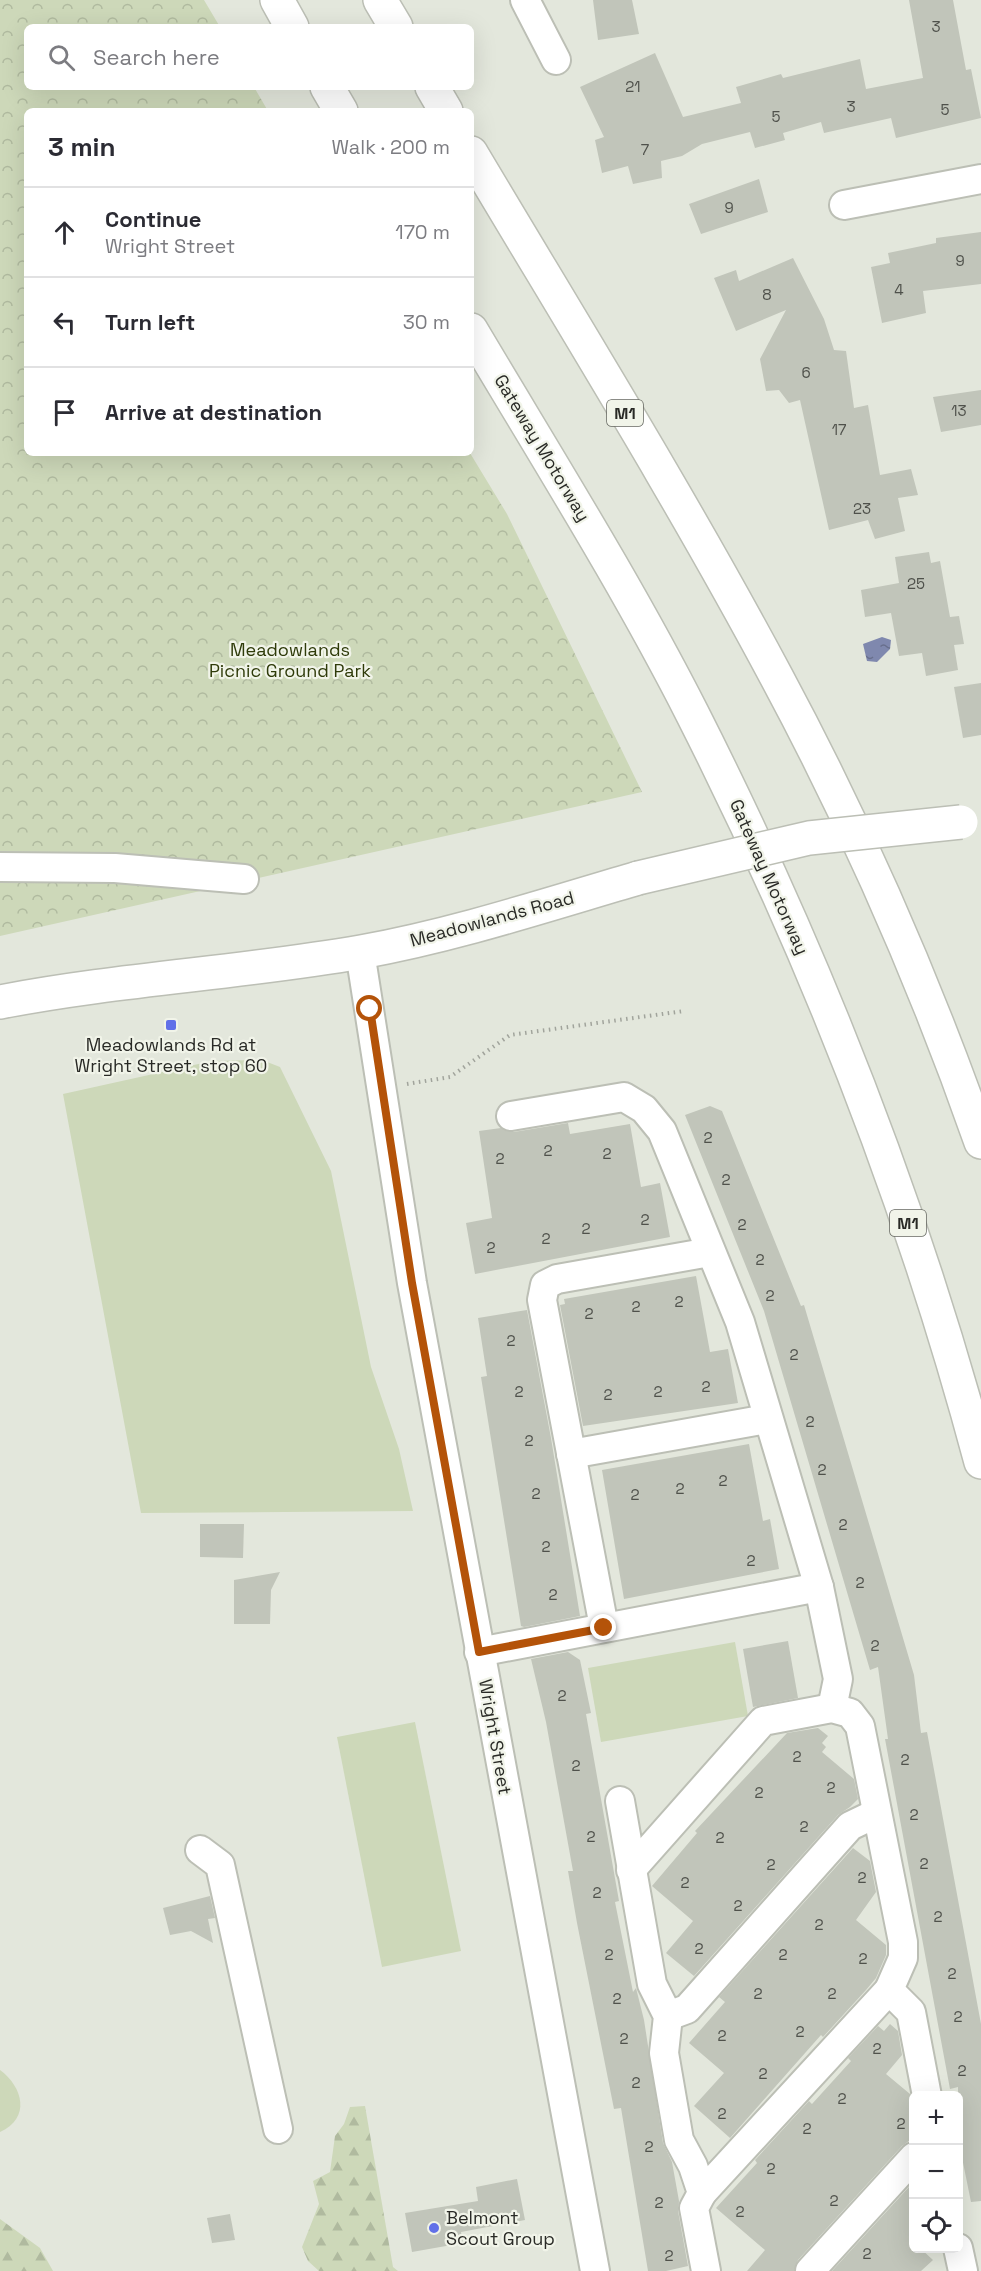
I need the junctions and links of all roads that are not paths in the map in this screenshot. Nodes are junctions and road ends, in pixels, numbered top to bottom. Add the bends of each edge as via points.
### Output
1 (277, 0) edge
2 (380, 0) edge
3 (525, 0) edge
4 (290, 24) edge
5 (394, 24) edge
6 (556, 60) dead end
7 (329, 90) edge
8 (434, 90) edge
9 (339, 108) edge
10 (444, 108) edge
11 (474, 158) edge
12 (981, 179) edge
13 (844, 205) dead end
14 (474, 335) edge
15 (971, 821) edge
16 (0, 867) edge
17 (244, 879) dead end
18 (360, 952) junction
19 (0, 1002) edge
20 (511, 1116) dead end
21 (981, 1142) edge
22 (710, 1252) junction
23 (767, 1419) junction
24 (571, 1454) junction
25 (981, 1462) edge
26 (819, 1587) junction
27 (604, 1628) junction
28 (479, 1652) junction
29 (832, 1708) junction
30 (620, 1801) dead end
31 (877, 1813) junction
32 (200, 1850) dead end
33 (631, 1870) junction
34 (889, 1990) junction
35 (668, 2016) junction
36 (926, 2091) edge
37 (278, 2129) dead end
38 (909, 2162) edge
39 (702, 2193) junction
40 (959, 2253) edge
41 (595, 2271) edge
42 (706, 2271) edge
43 (810, 2271) edge
44 (963, 2271) edge

1 - 4 main road
2 - 5 main road
3 - 6 street
7 - 9 main road
8 - 10 main road
11 - 21 main road, M1 via 776,675 881,893 937,1021
12 - 13 street
14 - 25 main road, Gateway Motorway / M1 via 617,573 693,714 781,901 852,1069 903,1206
15 - 18 main road, Meadowlands Road, bridge via 809,838 638,878 431,939
16 - 17 street via 115,868
18 - 19 main road, Meadowlands Road via 55,991
18 - 28 street, Wright Street via 412,1283
20 - 22 street via 624,1097 644,1109 662,1131
22 - 23 street via 740,1322
22 - 24 street via 557,1279 545,1285 542,1300
23 - 24 street
23 - 26 street
24 - 27 street
26 - 27 street
26 - 29 street via 838,1680
27 - 28 street
28 - 41 street, Wright Street
29 - 31 street via 850,1713 860,1725
29 - 33 street via 763,1721
30 - 33 street
31 - 34 street via 903,1942 903,1958
31 - 35 street via 850,1826 687,2009
32 - 37 street via 220,1865
33 - 35 street via 652,1984
34 - 36 street via 911,2012
34 - 39 street
35 - 39 street via 664,2053 679,2140
38 - 43 street
39 - 42 street via 694,2208
40 - 44 street

